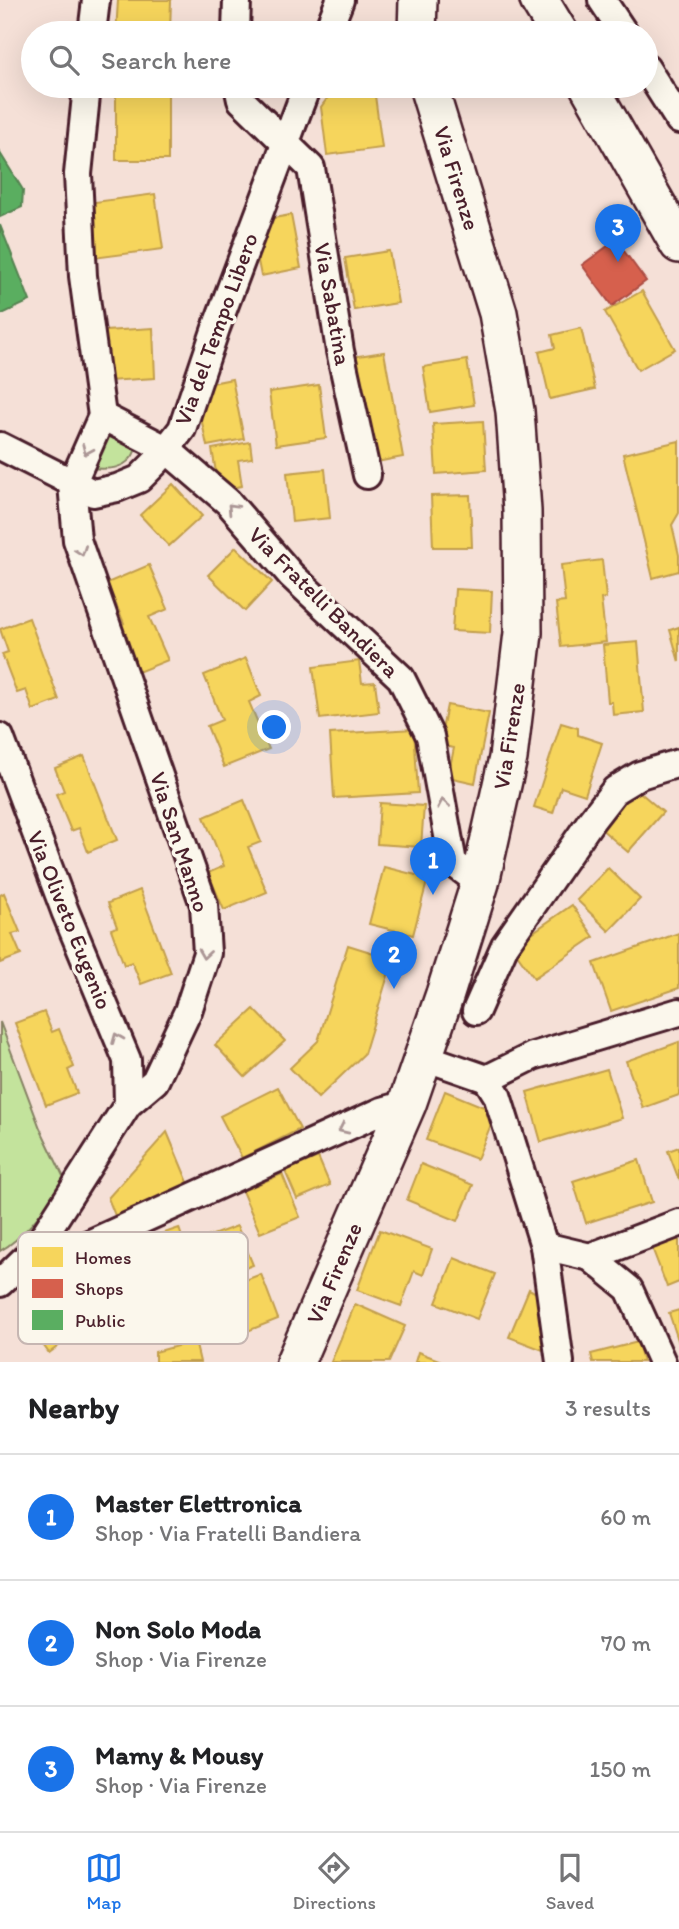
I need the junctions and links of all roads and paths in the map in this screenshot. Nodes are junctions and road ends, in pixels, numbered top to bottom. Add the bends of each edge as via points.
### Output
1 (96, 0) edge
2 (237, 0) edge
3 (340, 0) edge
4 (418, 0) edge
5 (540, 0) edge
6 (603, 0) edge
7 (93, 21) edge
8 (236, 21) edge
9 (332, 21) edge
10 (417, 21) edge
11 (552, 21) edge
12 (616, 21) edge
13 (658, 87) edge
14 (86, 98) edge
15 (241, 98) edge
16 (302, 98) edge
17 (432, 98) edge
18 (597, 98) edge
19 (679, 120) edge
20 (284, 143) junction
21 (675, 222) edge
22 (102, 416) junction
23 (0, 446) edge
24 (166, 449) junction
25 (367, 475) dead end
26 (72, 484) junction
27 (0, 737) edge
28 (679, 763) edge
29 (480, 883) junction
30 (476, 1011) dead end
31 (679, 1012) edge
32 (424, 1057) junction
33 (486, 1079) junction
34 (128, 1104) junction
35 (407, 1104) junction
36 (679, 1223) edge
37 (46, 1232) edge
38 (115, 1232) edge
39 (544, 1246) junction
40 (590, 1257) junction
41 (18, 1266) edge
42 (0, 1283) edge
43 (296, 1362) edge
44 (560, 1362) edge
45 (662, 1362) edge

1 - 7 street
2 - 8 street
3 - 9 street
4 - 10 main road
5 - 11 main road
6 - 12 street
13 - 19 street
14 - 22 street via 78,174 83,276
15 - 20 street
16 - 20 street, Via del Tempo Libero
17 - 29 main road, Via Firenze via 498,313 515,411 522,511 523,633 508,758
18 - 21 main road
20 - 24 street, Via del Tempo Libero via 182,429
20 - 25 street, Via Sabatina via 311,168 340,351
22 - 24 street, Via Fratelli Bandiera
22 -> 26 street
23 - 26 street, Via del Tempo Libero
24 - 26 street, Via del Tempo Libero via 138,479 117,488 93,493
29 -> 24 street, Via Fratelli Bandiera via 453,863 430,736 401,678 291,575 228,502
26 -> 34 street, Via San Manno via 77,540 204,905 207,953 188,1011 155,1080
34 -> 27 street, Via Oliveto Eugenio via 127,1060
28 - 30 street via 640,775 615,790 505,946
29 - 32 main road, Via Firenze
31 - 33 street via 533,1056
32 - 33 street
32 - 35 main road, Via Firenze
33 - 39 street via 498,1095
34 - 37 street, Via San Manno
35 -> 38 street via 382,1111
35 - 43 main road, Via Firenze
36 - 40 street
39 - 40 street
39 - 44 street
40 - 45 street via 629,1289
41 - 42 street, Via San Manno

